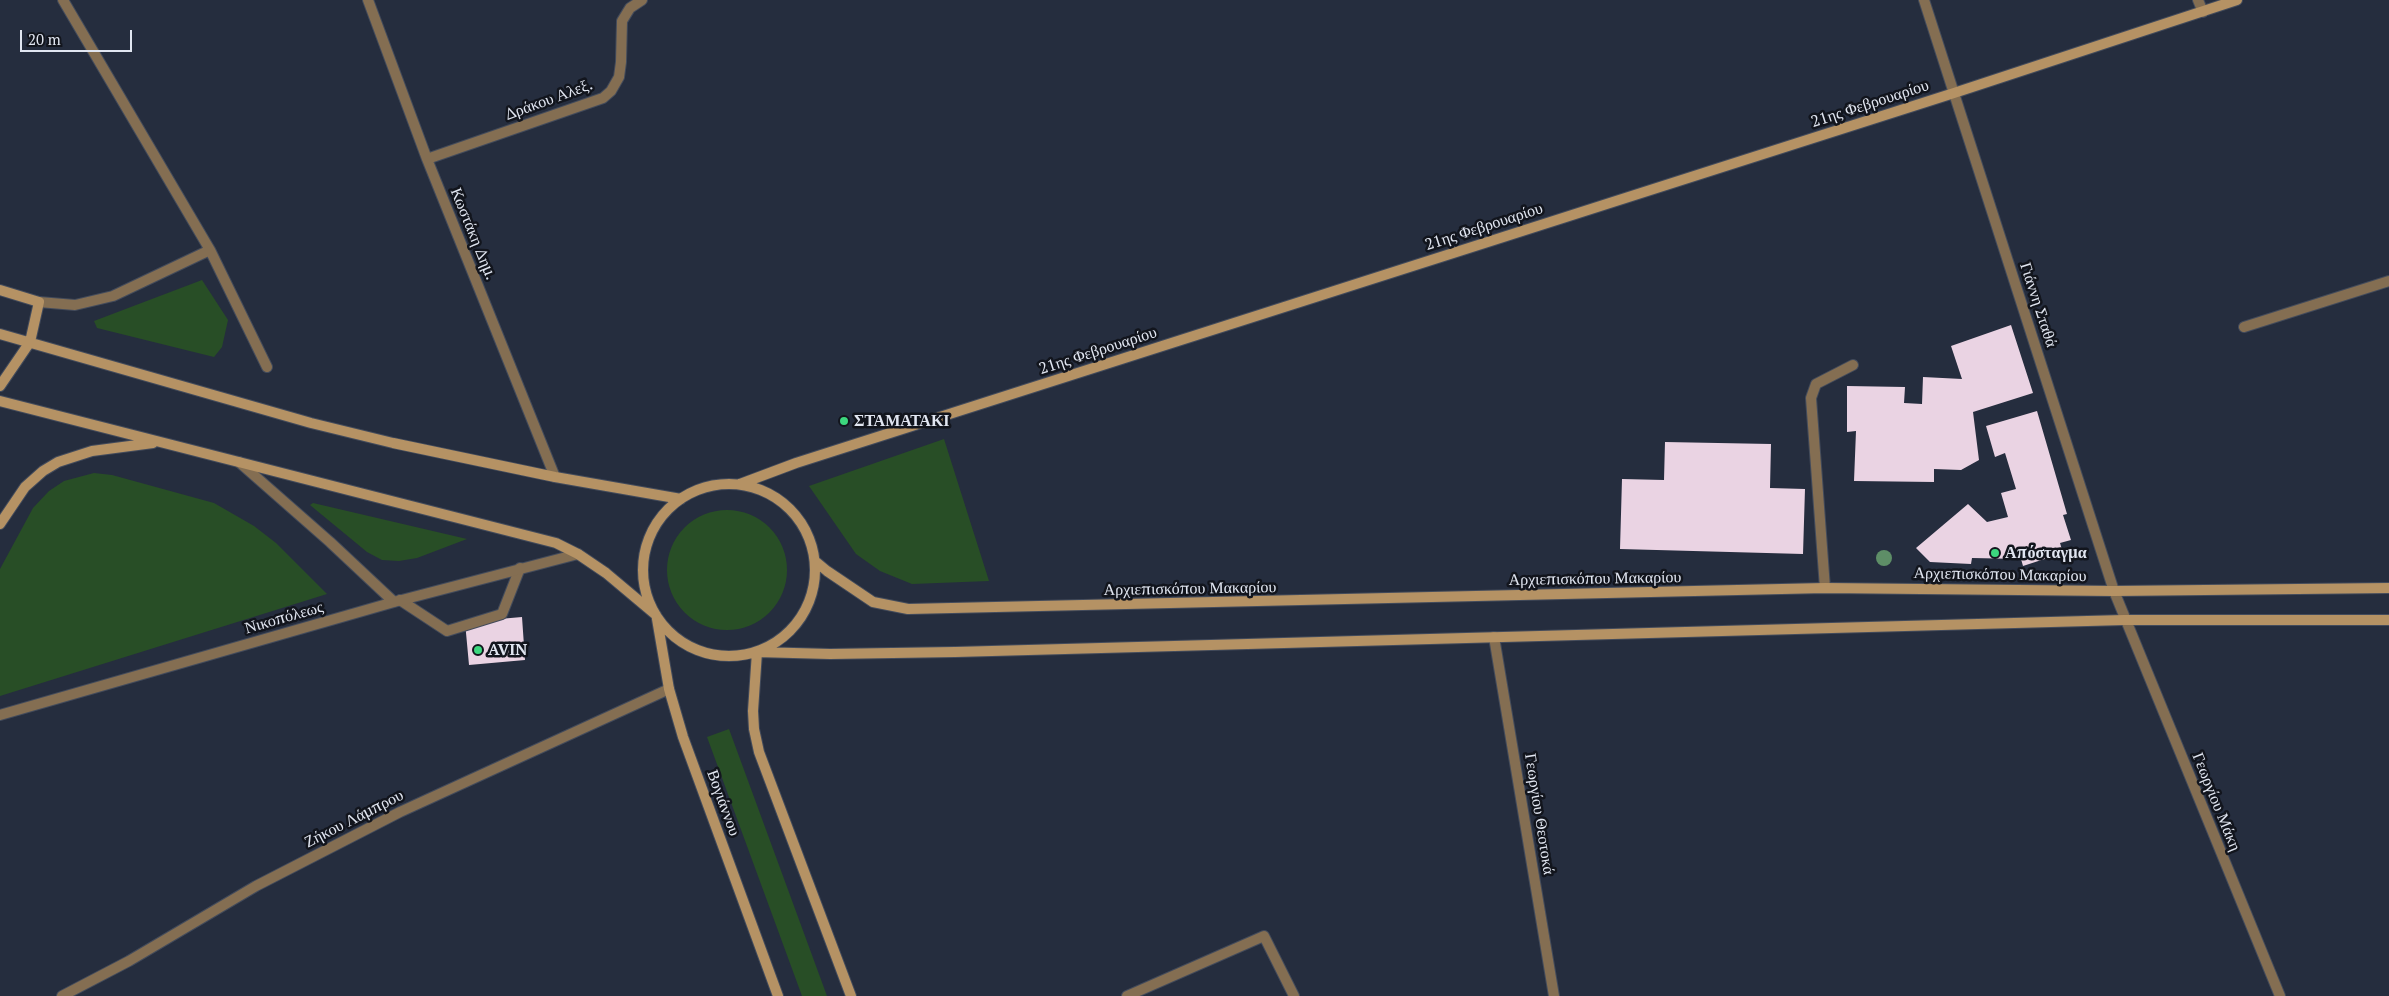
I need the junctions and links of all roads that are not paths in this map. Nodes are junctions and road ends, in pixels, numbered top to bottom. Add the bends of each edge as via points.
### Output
1 (63, 0) edge
2 (368, 0) edge
3 (642, 0) edge
4 (1924, 0) edge
5 (2198, 0) edge
6 (2237, 0) edge
7 (2203, 12) junction
8 (1954, 93) junction
9 (427, 159) junction
10 (210, 250) junction
11 (2389, 281) edge
12 (0, 290) edge
13 (39, 302) junction
14 (2244, 327) dead end
15 (0, 334) edge
16 (30, 342) junction
17 (1853, 365) dead end
18 (267, 367) dead end
19 (0, 386) edge
20 (0, 401) edge
21 (160, 442) junction
22 (237, 460) junction
23 (555, 477) junction
24 (740, 484) junction
25 (680, 499) junction
26 (0, 524) edge
27 (578, 554) junction
28 (816, 561) junction
29 (520, 568) junction
30 (1825, 588) junction
31 (2389, 588) edge
32 (2114, 591) junction
33 (397, 601) junction
34 (656, 615) junction
35 (2124, 620) junction
36 (2389, 620) edge
37 (1494, 637) junction
38 (757, 652) junction
39 (669, 689) junction
40 (0, 715) edge
41 (62, 996) edge
42 (778, 996) edge
43 (851, 996) edge
44 (1127, 996) edge
45 (1294, 996) edge
46 (1554, 996) edge
47 (2280, 996) edge

1 - 10 street
2 - 9 street, Κωστάκη Δημ.
3 - 9 street, Δράκου Αλεξ. via 630,8 622,21 619,77 603,98
4 - 8 street, Γιάννη Σταθά
5 - 7 street
6 - 7 main road, 21ης Φεβρουαρίου
7 - 8 main road, 21ης Φεβρουαρίου
8 - 24 main road, 21ης Φεβρουαρίου via 834,451
8 - 32 street, Γιάννη Σταθά
9 - 23 street, Κωστάκη Δημ.
10 - 13 street via 145,283 96,302 75,305
10 - 18 street
11 - 14 street
12 - 13 main road
13 - 16 main road
15 - 16 main road
16 - 19 main road
16 - 23 main road via 311,423
17 - 30 street via 1816,384 1811,398
20 - 21 main road
21 - 22 main road
21 - 26 main road via 92,451 58,462 25,487
22 - 27 main road via 523,533
22 - 33 street
23 - 25 main road
24 - 25 main road via 699,489
24 - 28 main road via 762,490 782,501 810,538
25 - 34 main road via 652,531 645,552 643,574 647,595
27 - 29 street, Νικοπόλεως
27 - 34 main road
28 - 30 main road, Αρχιεπισκόπου Μακαρίου via 873,602 908,609
28 - 38 main road via 815,580 802,617 790,632
29 - 33 street, Νικοπόλεως
29 - 33 street via 502,614 447,631
30 - 32 main road, Αρχιεπισκόπου Μακαρίου
31 - 32 main road, Αρχιεπισκόπου Μακαρίου
32 - 35 street, Γιάννη Σταθά
33 - 40 street, Νικοπόλεως
34 - 38 main road via 668,631 700,651 719,656
34 - 39 main road, Βογιάννου
35 - 36 main road
35 - 37 main road
35 - 47 street, Γεωργίου Μάκη
37 - 38 main road via 955,652
37 - 46 street, Γεωργίου Θεοτοκά
38 - 43 main road via 753,711 759,752
39 - 41 street, Ζήκου Λάμπρου via 392,816 256,886 129,961
39 - 42 main road, Βογιάννου via 683,737
44 - 45 street via 1264,936

